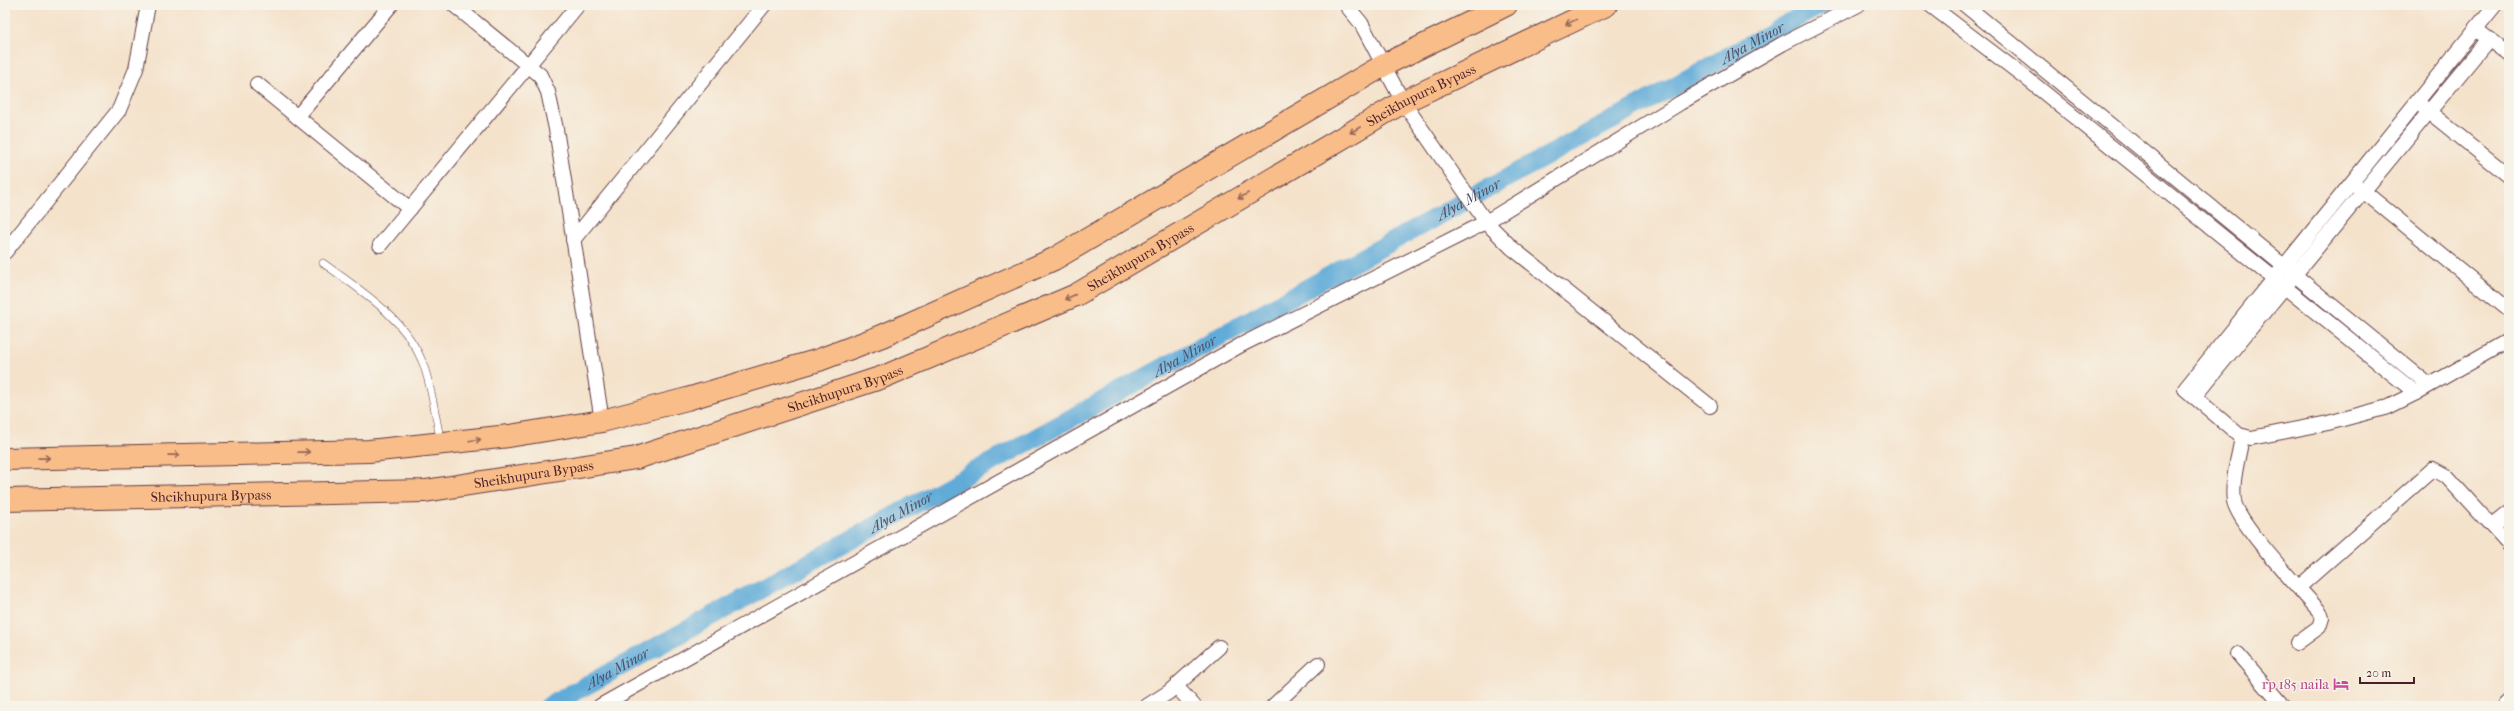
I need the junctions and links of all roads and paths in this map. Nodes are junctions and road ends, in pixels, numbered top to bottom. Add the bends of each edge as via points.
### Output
1 (148, 5) edge
2 (392, 5) edge
3 (454, 5) edge
4 (578, 5) edge
5 (764, 5) edge
6 (1346, 5) edge
7 (1506, 5) edge
8 (1606, 5) edge
9 (1858, 5) edge
10 (1930, 5) edge
11 (1965, 5) edge
12 (2495, 5) edge
13 (2475, 29) junction
14 (2488, 40) junction
15 (2509, 55) edge
16 (528, 64) junction
17 (1384, 65) junction
18 (257, 84) dead end
19 (1403, 102) junction
20 (2417, 102) junction
21 (2429, 112) junction
22 (298, 116) junction
23 (2509, 176) edge
24 (2352, 182) junction
25 (2364, 192) junction
26 (410, 209) junction
27 (1486, 222) junction
28 (573, 240) junction
29 (380, 245) dead end
30 (5, 252) edge
31 (323, 263) dead end
32 (2284, 266) junction
33 (2296, 276) junction
34 (2274, 279) junction
35 (2285, 288) junction
36 (2509, 310) edge
37 (2509, 340) edge
38 (2429, 385) junction
39 (2416, 394) junction
40 (2194, 397) junction
41 (1710, 406) dead end
42 (602, 421) junction
43 (2242, 437) junction
44 (442, 444) junction
45 (5, 459) edge
46 (5, 500) edge
47 (2509, 513) edge
48 (2493, 526) junction
49 (2509, 545) edge
50 (2299, 587) junction
51 (2297, 644) dead end
52 (1219, 647) dead end
53 (2238, 654) dead end
54 (1318, 664) dead end
55 (1176, 686) junction
56 (2509, 702) edge
57 (600, 706) edge
58 (1147, 706) edge
59 (1194, 706) edge
60 (1273, 706) edge
61 (2283, 706) edge
62 (2505, 706) edge

1 - 30 street via 136,69 119,110
2 - 22 street
3 - 16 street
4 - 16 street
5 - 28 street
6 - 17 street via 1361,23
7 - 17 highway
8 -> 19 highway, Sheikhupura Bypass
9 - 27 street via 1782,44 1680,103
10 - 34 street via 2026,78
11 - 32 street
12 - 13 street
13 - 14 street
13 - 20 street
14 - 15 street
14 - 21 street
16 - 26 street
16 - 28 street via 546,82
17 - 19 street
17 - 42 highway via 1054,259 882,336 819,360
18 - 22 street
19 - 27 street
19 -> 46 highway, Sheikhupura Bypass via 1076,294 883,377 636,458 425,491
20 - 21 street
20 - 24 street
21 - 23 street
21 - 25 street
22 - 26 street
24 - 25 street
24 - 32 street
25 - 33 street
25 - 36 street
26 - 29 street
27 - 41 street via 1512,248
27 - 57 street via 1241,345
28 - 42 street
31 - 44 lane via 380,305 412,343 422,361
32 - 33 street
32 - 34 street
33 - 35 street
33 - 38 street
34 - 35 street
34 - 40 street via 2185,389
35 - 39 street
35 - 40 street
37 - 38 street
38 - 39 street
39 - 43 street via 2359,416 2252,438
40 - 43 street
44 -> 42 highway
43 - 50 street via 2234,490 2237,510 2248,528
45 -> 44 highway via 369,451
47 - 48 street
48 - 49 street
48 - 50 street via 2446,476 2434,469
50 - 51 street via 2322,618 2318,627
52 - 55 street
53 - 61 street
54 - 60 street
55 - 58 street
55 - 59 street
56 - 62 street

